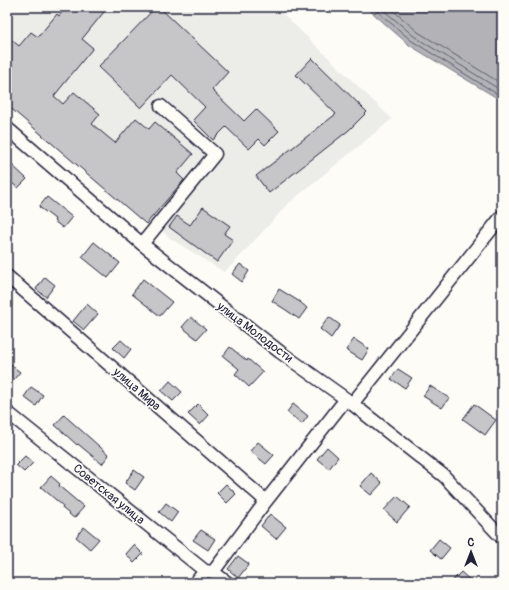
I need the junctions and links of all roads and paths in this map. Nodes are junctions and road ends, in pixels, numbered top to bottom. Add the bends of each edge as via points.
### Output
1 (161, 106) dead end
2 (7, 128) edge
3 (502, 216) edge
4 (142, 244) junction
5 (7, 276) edge
6 (349, 401) junction
7 (7, 412) edge
8 (266, 501) junction
9 (502, 538) edge
10 (209, 572) junction
11 (195, 583) edge
12 (228, 583) edge

1 - 4 street via 215,154
2 - 4 street, улица Молодости
3 - 6 street
4 - 6 street, улица Молодости via 280,352
5 - 8 street, улица Мира
6 - 8 street
6 - 9 street, улица Молодости via 444,476
7 - 10 street, Советская улица
8 - 10 street
10 - 11 street
10 - 12 street, Советская улица

